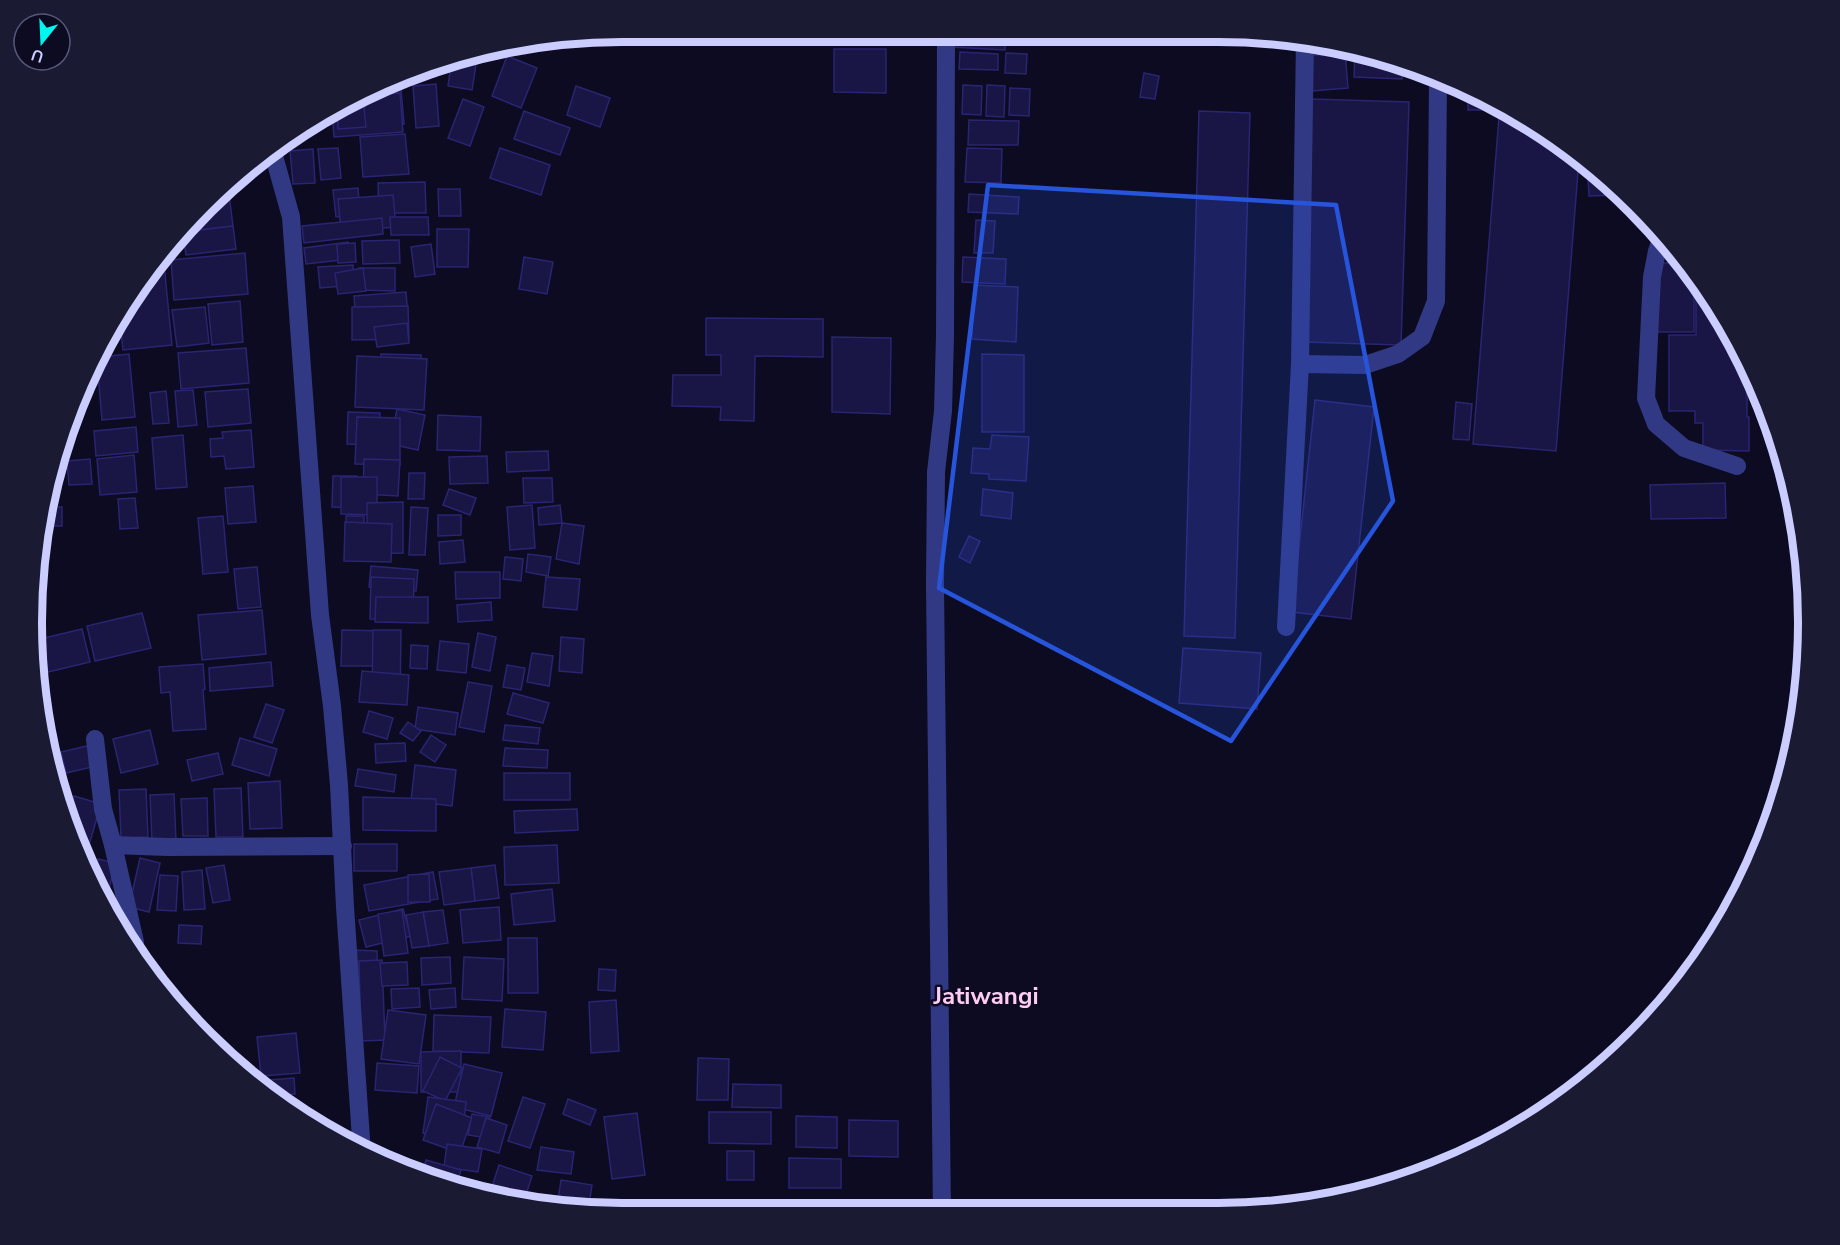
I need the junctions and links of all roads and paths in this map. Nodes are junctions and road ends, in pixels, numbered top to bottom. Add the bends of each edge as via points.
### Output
1 (946, 42) edge
2 (1305, 49) edge
3 (1438, 85) edge
4 (275, 158) edge
5 (1659, 246) edge
6 (1299, 364) junction
7 (1737, 466) dead end
8 (1286, 627) dead end
9 (95, 739) dead end
10 (113, 845) junction
11 (343, 846) junction
12 (133, 934) edge
13 (361, 1140) edge
14 (942, 1203) edge

1 - 14 street via 944,411 936,472 935,585
2 - 6 street
3 - 6 street via 1436,301 1422,337 1398,354 1365,365
4 - 11 street via 291,217 320,615
5 - 7 street via 1652,277 1646,398 1656,424 1684,448
6 - 8 street
9 - 10 street via 103,808
10 - 11 street
10 - 12 street
11 - 13 street

